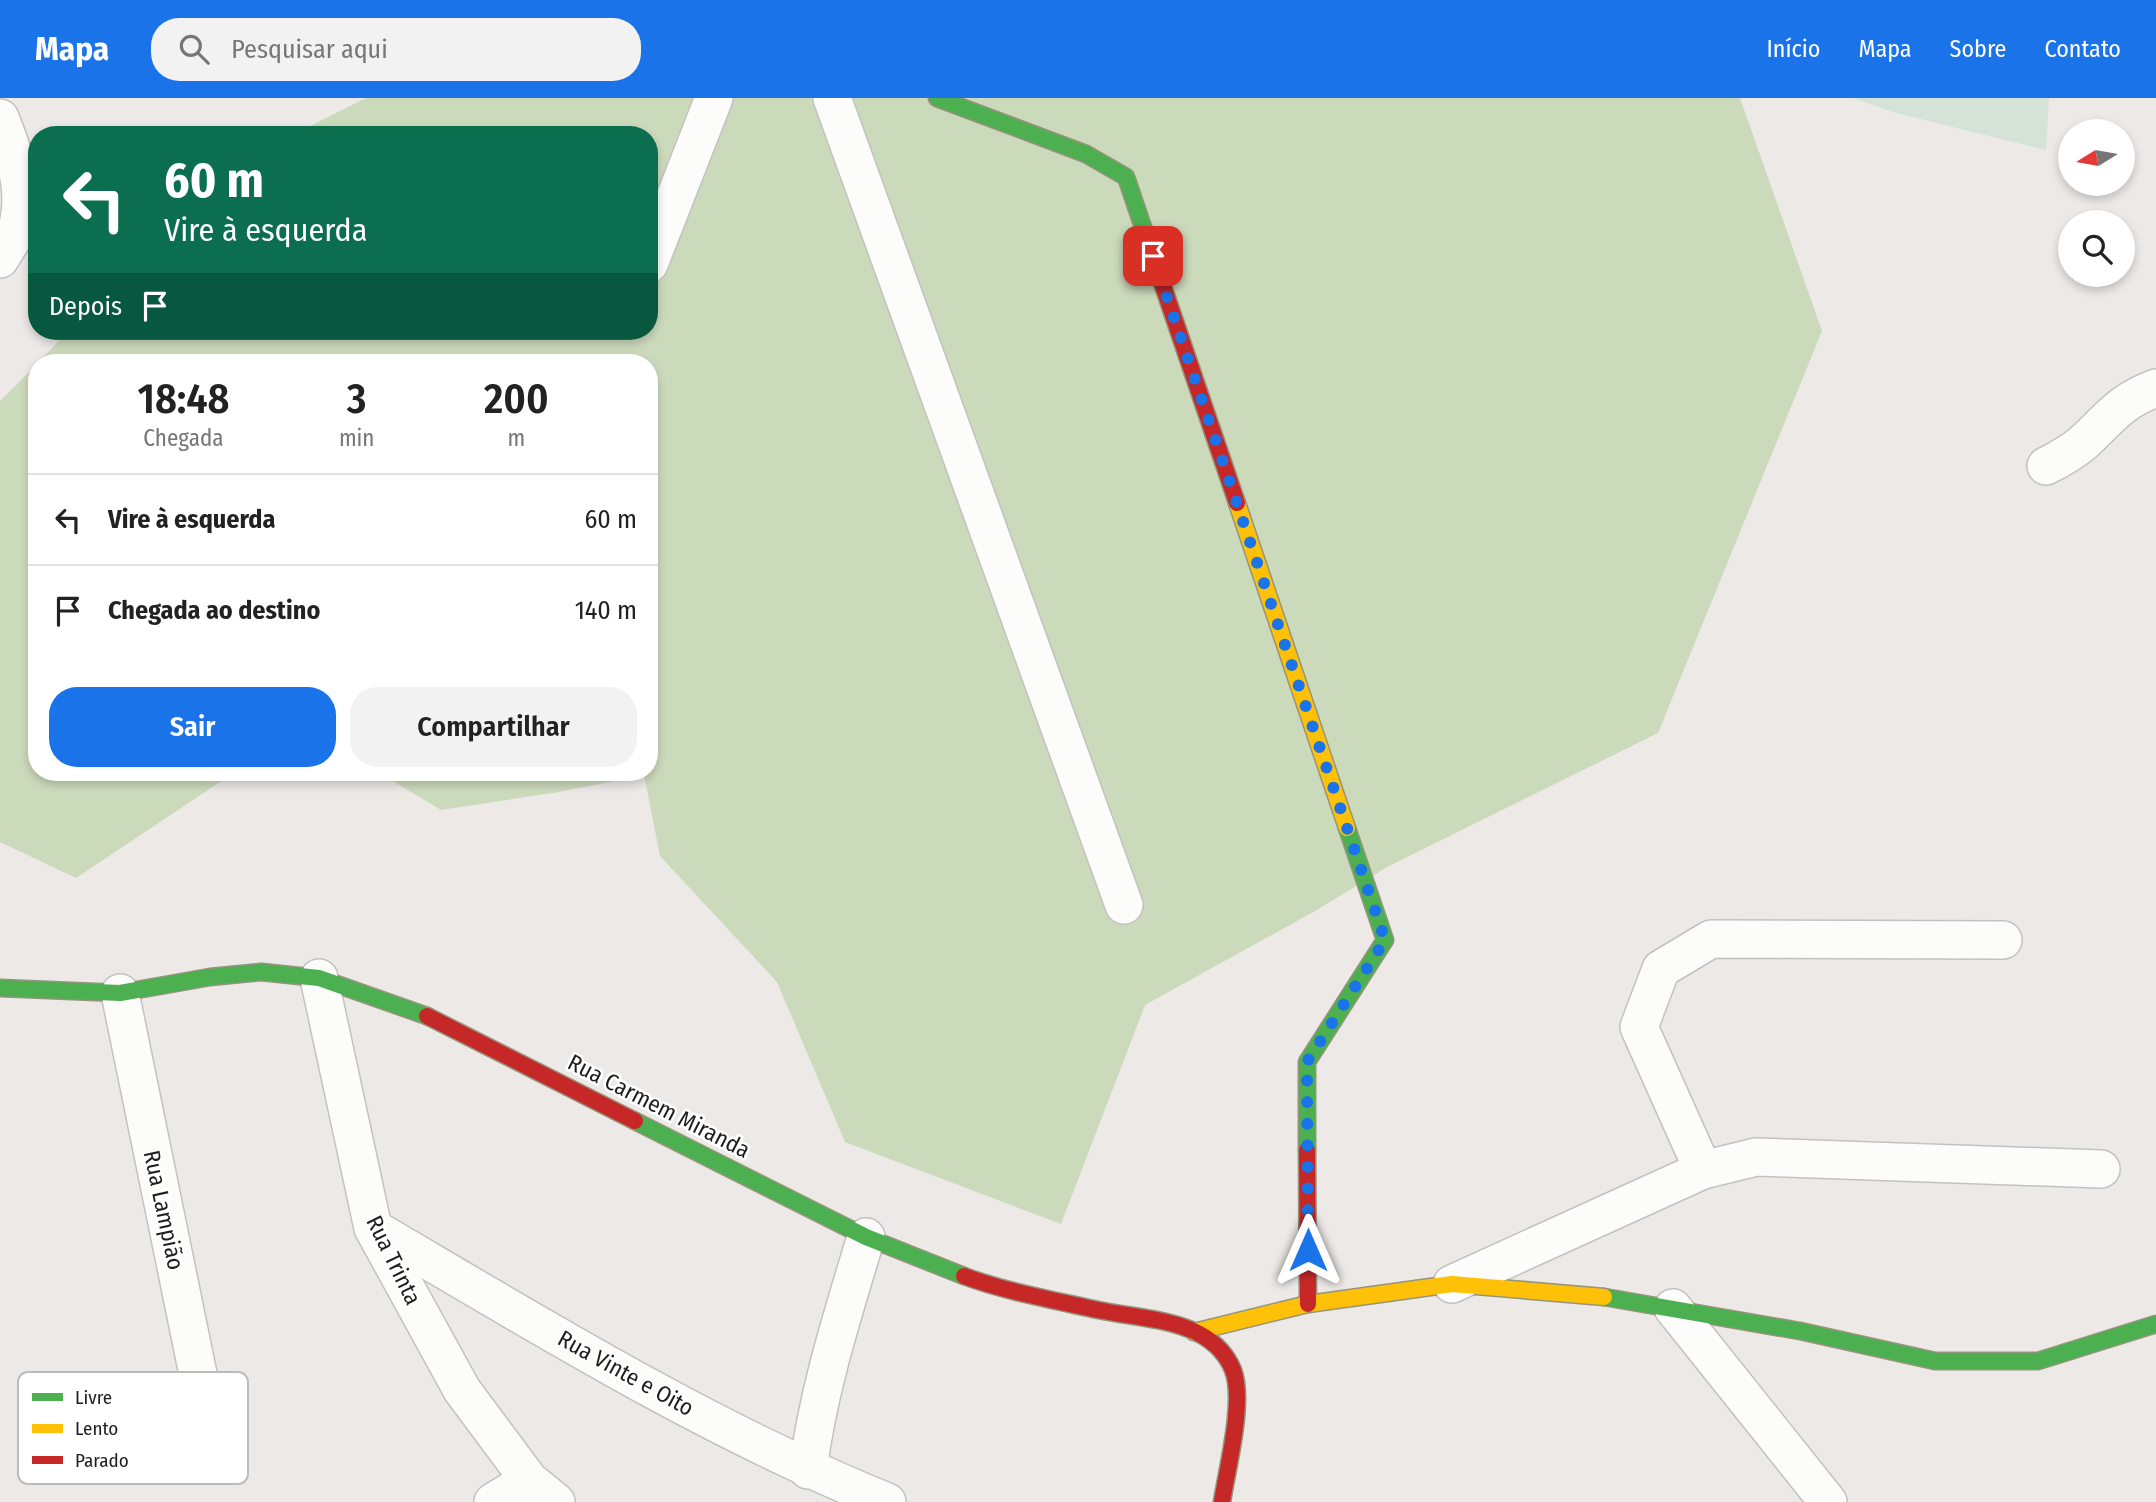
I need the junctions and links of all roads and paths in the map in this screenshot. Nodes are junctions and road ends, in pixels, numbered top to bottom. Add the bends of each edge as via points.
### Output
1 (714, 98) edge
2 (832, 98) edge
3 (937, 98) edge
4 (0, 118) edge
5 (658, 241) edge
6 (0, 258) edge
7 (2156, 388) edge
8 (2046, 466) dead end
9 (1124, 905) dead end
10 (2003, 940) dead end
11 (319, 978) junction
12 (0, 988) edge
13 (120, 993) junction
14 (2101, 1169) dead end
15 (1703, 1170) junction
16 (373, 1228) junction
17 (866, 1237) junction
18 (1452, 1284) junction
19 (1308, 1304) junction
20 (1673, 1308) junction
21 (2156, 1324) edge
22 (1194, 1332) junction
23 (198, 1372) edge
24 (808, 1470) junction
25 (542, 1491) edge
26 (493, 1502) edge
27 (887, 1502) edge
28 (1222, 1502) edge
29 (1828, 1502) edge

1 - 5 street
2 - 9 street
3 - 19 street via 1086,154 1126,177 1385,940 1307,1062
4 - 6 street via 22,187 18,227
7 - 8 street via 2112,412 2086,440
10 - 15 street via 1711,939 1661,969 1639,1027
11 - 13 street, Rua Carmem Miranda via 261,972
11 - 16 street, Rua Trinta
11 - 17 street, Rua Carmem Miranda via 427,1016
12 - 13 street, Rua Carmem Miranda
13 - 23 street, Rua Lampião
14 - 15 street via 1756,1157
15 - 18 street
16 - 24 street, Rua Vinte e Oito via 718,1425
16 - 25 street, Rua Trinta via 462,1390
17 - 22 street, Rua Carmem Miranda via 972,1279 1101,1311 1157,1318
17 - 24 street via 828,1366
18 - 19 street
18 - 20 street via 1623,1299
19 - 22 street
20 - 21 street via 1935,1361 2038,1361
20 - 29 street
22 - 28 street, Rua Carmem Miranda via 1221,1348 1234,1372 1237,1410
24 - 27 street, Rua Vinte e Oito
25 - 26 street

